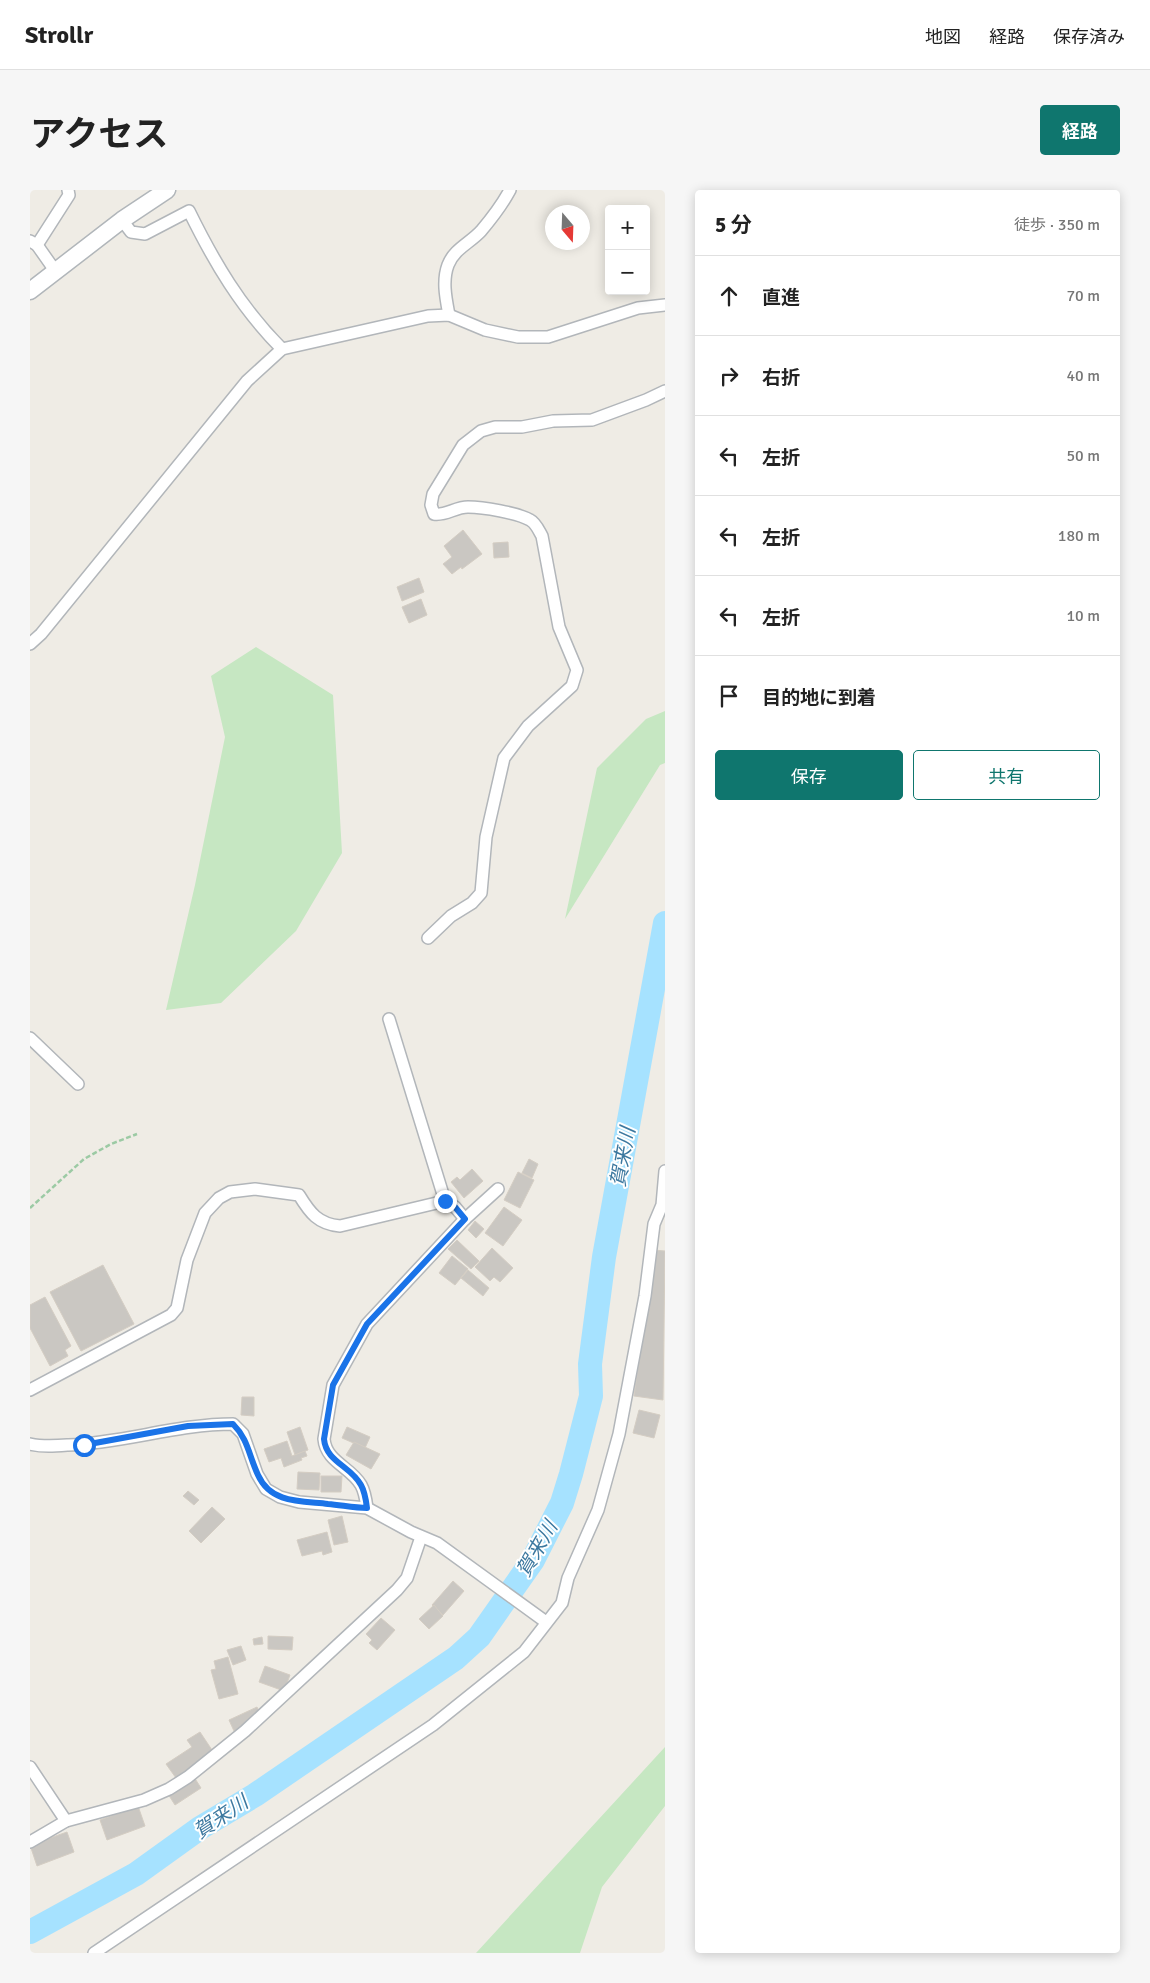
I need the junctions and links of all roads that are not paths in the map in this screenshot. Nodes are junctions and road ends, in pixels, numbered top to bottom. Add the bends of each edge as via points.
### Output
1 (68, 190) edge
2 (167, 190) edge
3 (510, 190) edge
4 (122, 220) junction
5 (34, 243) edge
6 (56, 272) junction
7 (30, 292) edge
8 (665, 304) edge
9 (448, 315) junction
10 (282, 349) junction
11 (665, 391) edge
12 (30, 644) edge
13 (428, 938) dead end
14 (389, 1019) dead end
15 (30, 1038) edge
16 (78, 1084) dead end
17 (665, 1171) edge
18 (498, 1189) dead end
19 (445, 1201) junction
20 (465, 1219) junction
21 (659, 1225) edge
22 (30, 1390) edge
23 (30, 1444) edge
24 (367, 1508) junction
25 (421, 1536) junction
26 (546, 1622) junction
27 (30, 1767) edge
28 (66, 1821) junction
29 (30, 1842) edge
30 (94, 1953) edge

1 - 5 street via 69,195
2 - 4 main road
3 - 9 street via 500,208 479,233 458,250 448,265 445,279
4 - 6 main road
4 - 10 street via 131,232 145,234 189,211 213,261 263,330
5 - 6 street
6 - 7 main road
8 - 9 street via 638,308 548,338 518,337 485,330
9 - 10 street via 428,316
10 - 12 street via 247,381
11 - 13 street via 592,420 553,421 481,430 463,445 433,494 431,505 434,514 442,515 468,507 531,520 536,526 542,536 559,627 577,670 572,686 528,726 504,758 486,837 481,893
14 - 19 street
15 - 16 street
17 - 21 street
18 - 20 street
19 - 20 street
19 - 22 street via 340,1226 314,1218 299,1195 255,1189 230,1192 205,1213 187,1260 177,1308 171,1316
20 - 24 street via 367,1324 333,1385 325,1448 361,1484
21 - 26 street via 619,1434 598,1510 568,1578 562,1603
23 - 24 street via 84,1445 188,1426 233,1424 243,1434 266,1489 298,1502
24 - 25 street
25 - 26 street via 437,1543
25 - 28 street via 407,1578 397,1590 245,1731 169,1789 144,1800
26 - 30 street via 524,1652 433,1725
27 - 28 street
28 - 29 street

